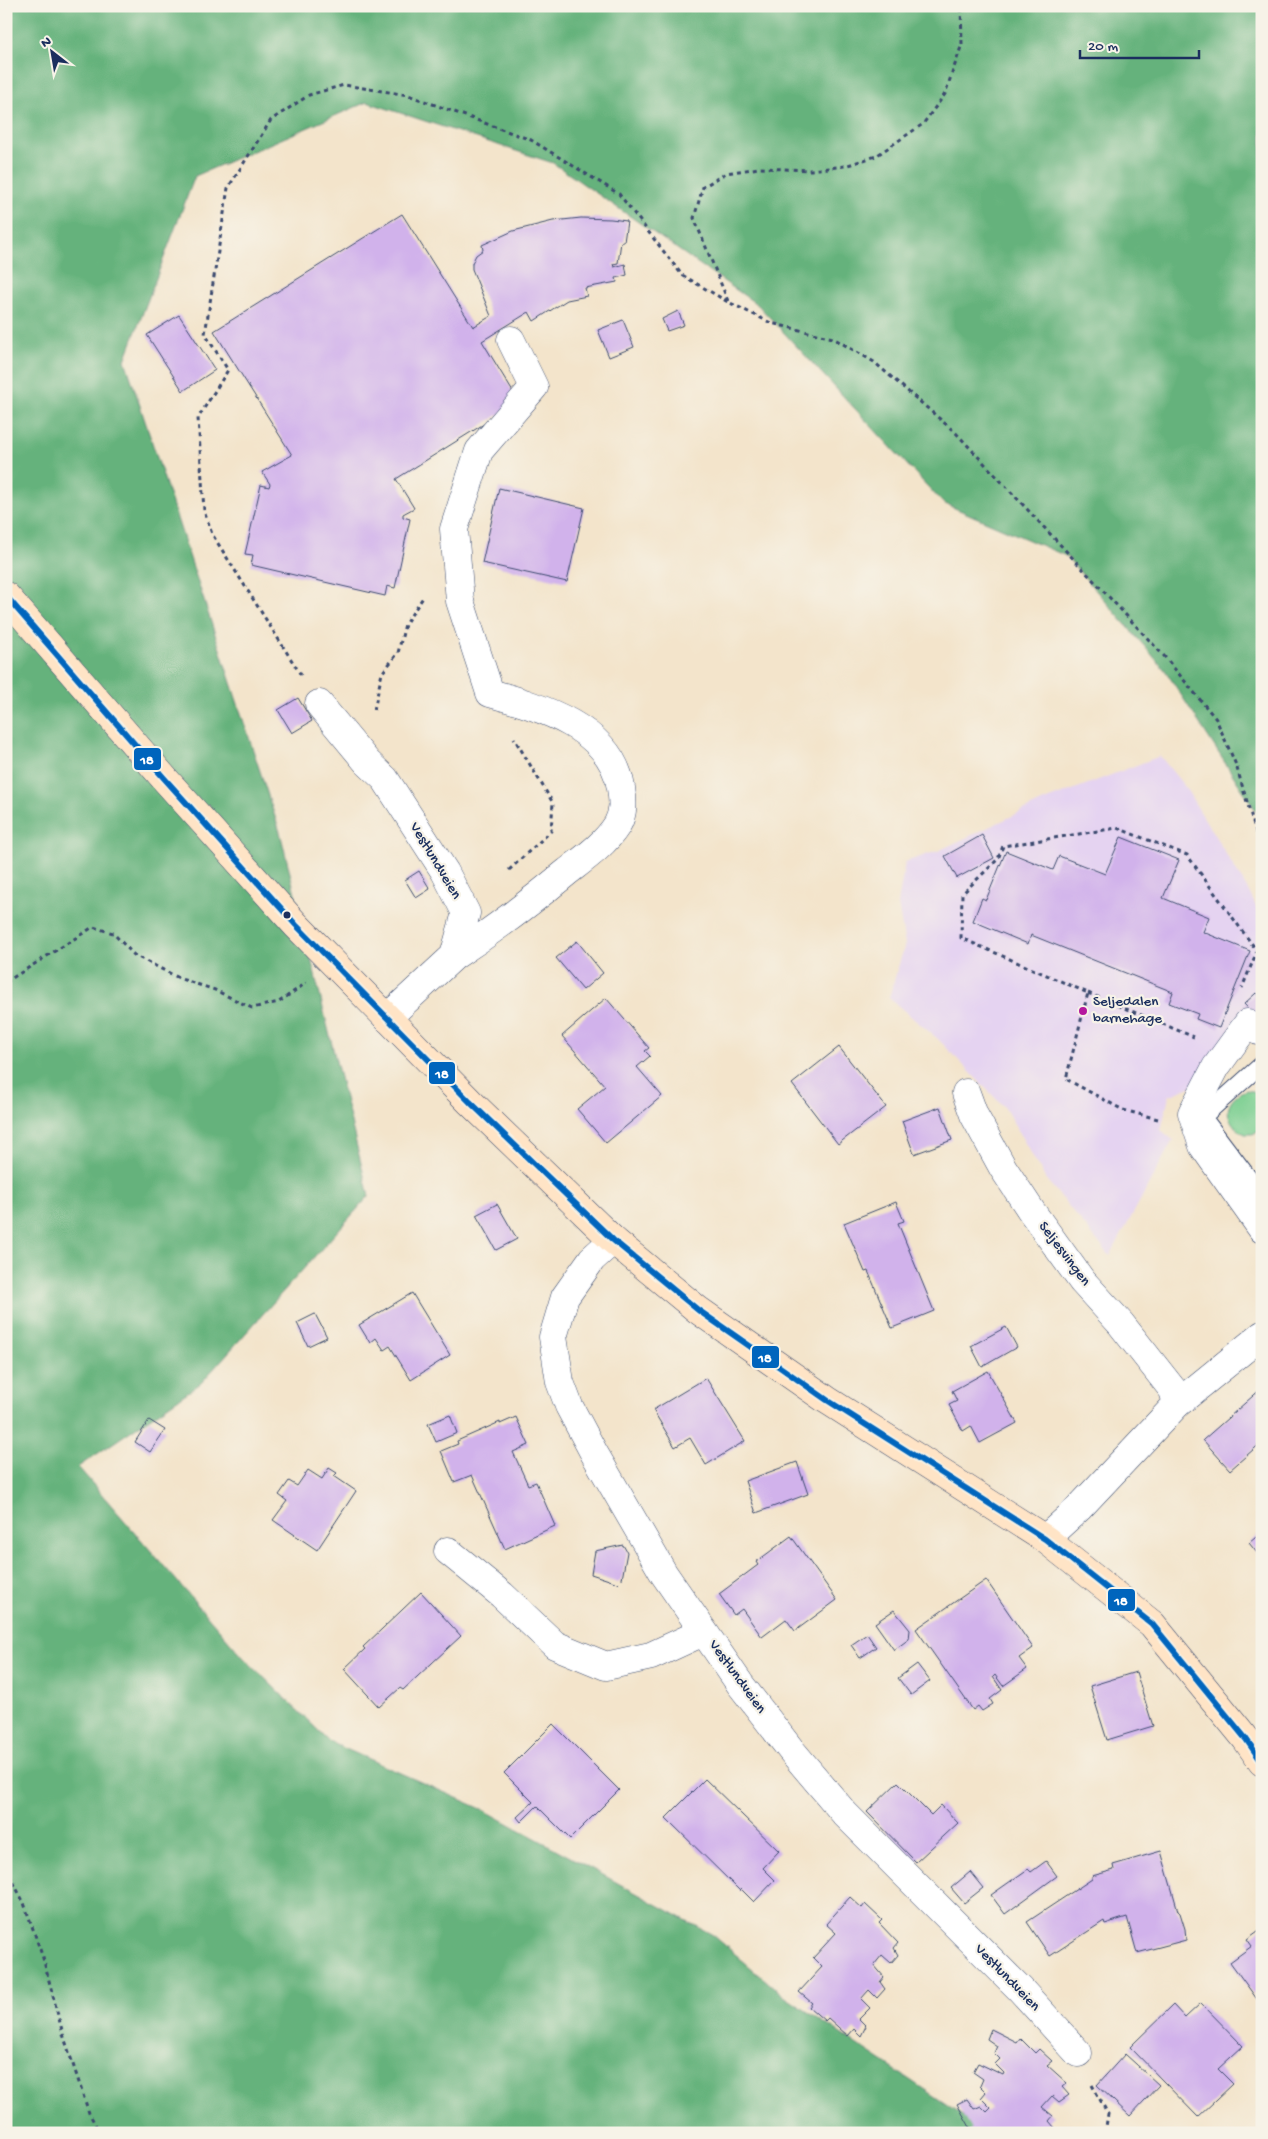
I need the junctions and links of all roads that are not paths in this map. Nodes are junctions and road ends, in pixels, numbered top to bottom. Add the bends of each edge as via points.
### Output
1 (511, 340) dead end
2 (6, 596) edge
3 (319, 704) road end
4 (454, 956) junction
5 (387, 1018) junction
6 (1262, 1028) edge
7 (1262, 1064) edge
8 (966, 1093) dead end
9 (1260, 1190) edge
10 (1262, 1229) edge
11 (613, 1240) junction
12 (1262, 1334) edge
13 (1178, 1404) junction
14 (1045, 1539) junction
15 (448, 1551) dead end
16 (703, 1632) junction
17 (1262, 1762) edge
18 (1078, 2053) road end

1 - 4 street via 534,387 479,451 454,528 460,601 490,693 552,714 590,734 611,760 620,780 624,805 618,824 603,842 513,916
2 - 5 main road via 164,778
3 - 4 street, Vestlundveien via 385,779 449,880 466,914
4 - 5 street
5 - 11 main road
6 - 10 street via 1258,1031 1248,1024 1242,1031 1216,1066 1192,1113 1203,1146
7 - 9 lane via 1203,1117
8 - 13 street, Seljesvingen via 998,1159 1032,1212 1082,1281 1173,1390
11 - 14 main road via 698,1310 819,1395
11 - 16 street, Vestlundveien via 592,1259 565,1297 553,1337 560,1382 594,1453 664,1574
12 - 13 street
13 - 14 street
14 - 17 main road via 1152,1624
15 - 16 street via 502,1595 555,1645 606,1666 651,1656
16 - 18 street, Vestlundveien via 751,1698 845,1814 1020,1989

